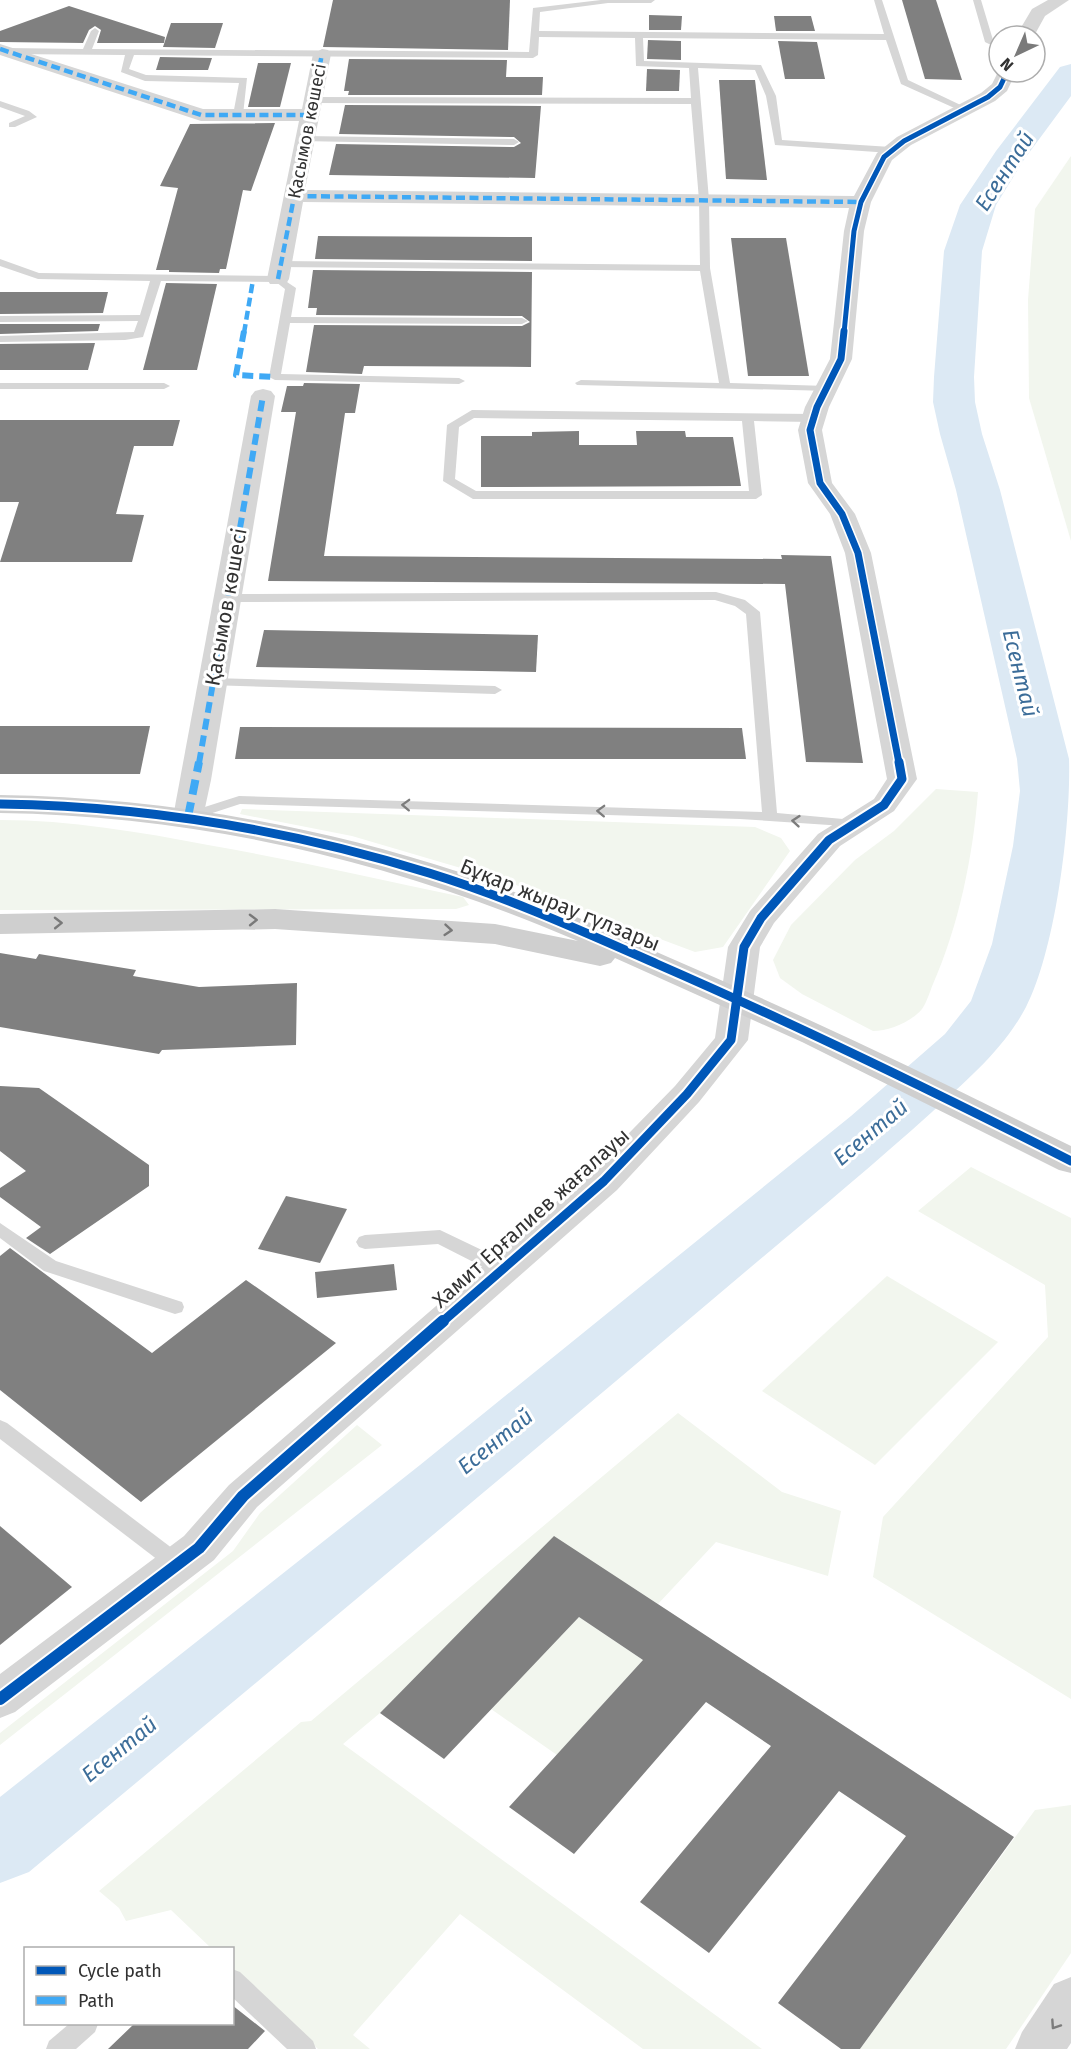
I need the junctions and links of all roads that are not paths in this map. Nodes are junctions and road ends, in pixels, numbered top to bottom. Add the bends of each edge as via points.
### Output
1 (610, 0) edge
2 (651, 0) edge
3 (878, 0) edge
4 (977, 0) edge
5 (1060, 0) edge
6 (1032, 24) edge
7 (95, 31) dead end
8 (987, 35) edge
9 (890, 37) junction
10 (534, 39) junction
11 (639, 40) junction
12 (4, 50) edge
13 (87, 51) junction
14 (131, 51) junction
15 (322, 54) junction
16 (693, 66) junction
17 (1001, 84) edge
18 (696, 101) junction
19 (0, 104) edge
20 (310, 108) junction
21 (964, 109) junction
22 (238, 116) junction
23 (12, 125) dead end
24 (304, 139) junction
25 (514, 142) dead end
26 (891, 150) junction
27 (294, 196) junction
28 (704, 200) junction
29 (861, 202) junction
30 (0, 262) edge
31 (705, 268) junction
32 (279, 272) junction
33 (156, 279) junction
34 (145, 318) junction
35 (0, 319) edge
36 (285, 320) junction
37 (522, 321) dead end
38 (0, 339) edge
39 (459, 381) dead end
40 (581, 383) dead end
41 (0, 386) edge
42 (164, 386) dead end
43 (725, 386) junction
44 (826, 389) junction
45 (263, 396) dead end
46 (748, 417) junction
47 (814, 418) junction
48 (228, 598) junction
49 (213, 682) junction
50 (495, 690) dead end
51 (0, 804) edge
52 (188, 817) junction
53 (770, 818) junction
54 (854, 825) junction
55 (519, 906) junction
56 (0, 924) edge
57 (495, 934) junction
58 (737, 998) junction
59 (1071, 1161) edge
60 (2, 1232) edge
61 (365, 1242) dead end
62 (504, 1269) junction
63 (175, 1307) dead end
64 (0, 1428) edge
65 (178, 1564) junction
66 (0, 1699) edge
67 (234, 1982) edge
68 (1071, 2000) edge
69 (85, 2025) edge
70 (58, 2049) edge
71 (304, 2049) edge
72 (1039, 2049) edge

1 - 2 lane
1 - 10 lane via 536,10
3 - 9 lane
4 - 8 lane
5 - 6 street via 1038,13
7 - 13 lane
9 - 11 lane via 692,35 692,45
9 - 21 lane via 904,82
10 - 11 lane
10 - 15 lane via 533,55
11 - 16 lane via 639,64
12 - 13 lane
12 - 22 street via 201,116
13 - 14 lane
14 - 15 lane
14 - 22 lane via 124,70 145,78 244,80
15 - 20 street, Қасымов көшесі
16 - 18 lane
16 - 26 lane via 758,67 771,96 778,143
17 - 21 street, Хамит Ерғалиев жағалауы via 988,97
18 - 20 lane
18 - 28 lane
19 - 23 lane via 32,117
20 - 22 street
20 - 24 street, Қасымов көшесі
21 - 26 street, Хамит Ерғалиев жағалауы
24 - 25 lane
24 - 27 street, Қасымов көшесі
26 - 29 street, Хамит Ерғалиев жағалауы
27 - 28 street
27 - 32 street, Қасымов көшесі
28 - 29 street
28 - 31 lane
29 - 44 street, Хамит Ерғалиев жағалауы via 849,266 841,359
30 - 33 lane via 38,276
31 - 32 lane
31 - 43 lane
32 - 33 lane
32 - 36 lane via 291,288
33 - 34 lane
34 - 35 lane
34 - 38 lane via 139,335
36 - 37 lane
36 - 39 lane via 275,377
40 - 43 lane
41 - 42 lane
43 - 44 lane
44 - 47 street, Хамит Ерғалиев жағалауы
45 - 48 street, Қасымов көшесі
46 - 46 lane via 472,414 453,425 449,482 473,495 756,495
46 - 47 lane
47 - 54 street, Хамит Ерғалиев жағалауы via 810,430 820,483 842,514 858,553 902,779 884,805
48 - 49 street, Қасымов көшесі
48 - 53 lane via 716,596 740,603 753,612
49 - 50 lane
49 - 52 street, Қасымов көшесі
51 - 52 street, Бұқар жырау гүлзары via 77,806
53 -> 52 lane via 239,800
52 - 55 street, Бұқар жырау гүлзары via 395,863
54 -> 53 lane
54 - 58 street, Хамит Ерғалиев жағалауы via 829,840 761,918 744,947
55 - 57 street
55 - 58 street, Бұқар жырау гүлзары
56 -> 57 street, Бұқар жырау гүлзары via 274,919
57 - 58 street, Бұқар жырау гүлзары via 614,959
58 - 59 street, Бұқар жырау гүлзары
58 - 62 street, Хамит Ерғалиев жағалауы via 731,1040 687,1094 603,1181
60 - 63 lane via 50,1266
61 - 62 lane via 440,1238
62 - 65 street, Хамит Ерғалиев жағалауы via 243,1496 199,1548
64 - 65 lane
65 - 66 street, Хамит Ерғалиев жағалауы
67 - 71 lane
68 -> 72 street
69 - 70 lane

